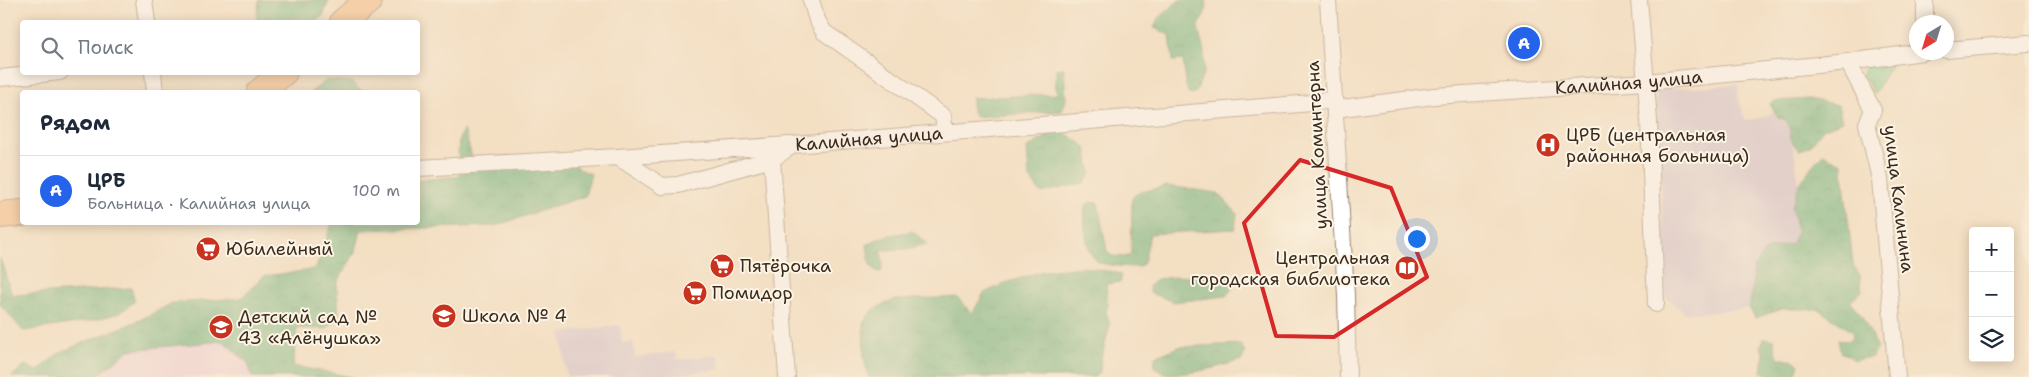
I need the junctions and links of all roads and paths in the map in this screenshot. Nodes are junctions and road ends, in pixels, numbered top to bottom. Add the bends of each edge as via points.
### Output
1 (144, 0) edge
2 (369, 0) edge
3 (812, 0) edge
4 (1328, 0) edge
5 (1639, 0) edge
6 (1925, 0) edge
7 (1925, 15) edge
8 (147, 20) edge
9 (345, 20) edge
10 (2029, 44) edge
11 (1954, 49) edge
12 (1909, 54) edge
13 (1848, 62) junction
14 (30, 75) edge
15 (153, 75) edge
16 (280, 75) edge
17 (0, 78) edge
18 (1646, 82) junction
19 (155, 90) edge
20 (262, 90) edge
21 (1335, 104) junction
22 (945, 132) junction
23 (794, 145) junction
24 (618, 157) junction
25 (772, 158) junction
26 (420, 168) edge
27 (20, 213) edge
28 (0, 215) edge
29 (1656, 304) dead end
30 (787, 377) edge
31 (1348, 377) edge
32 (1897, 377) edge

1 - 8 street
2 - 9 highway
3 - 22 street via 824,32 943,116
4 - 21 street, улица Коминтерна
5 - 18 street
6 - 7 street
10 - 11 street
12 - 13 street, Калийная улица
13 - 18 street, Калийная улица
13 - 32 street, улица Калинина via 1873,110 1867,124 1880,179
14 - 17 street
15 - 19 street
16 - 20 highway
18 - 21 street, Калийная улица
18 - 29 street
21 - 22 street, Калийная улица via 1312,103
21 - 31 street, улица Коминтерна
22 - 23 street, Калийная улица
23 - 24 street
23 - 25 street, Калийная улица
24 - 25 street, Калийная улица via 662,186 678,185
24 - 26 street
25 - 30 street
27 - 28 highway

